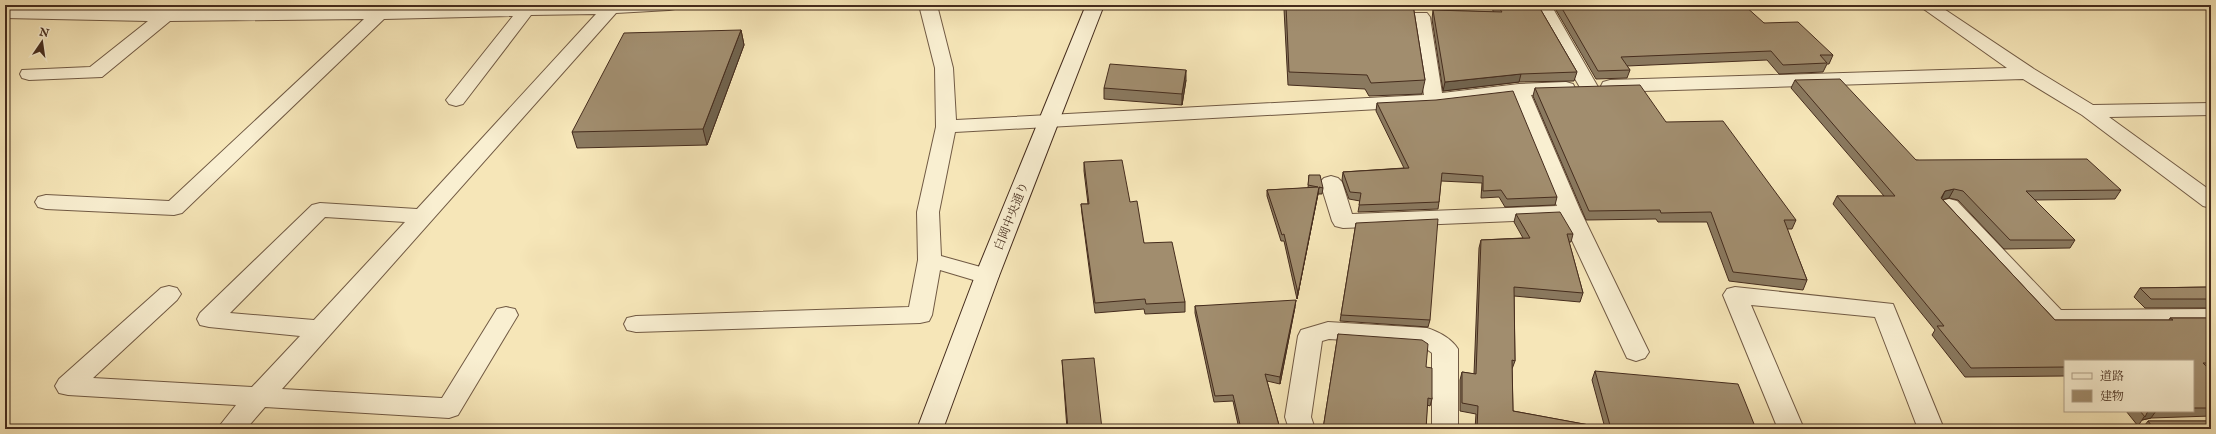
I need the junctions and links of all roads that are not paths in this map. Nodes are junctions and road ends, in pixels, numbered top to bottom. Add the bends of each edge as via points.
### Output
1 (669, 5) edge
2 (928, 5) edge
3 (1095, 5) edge
4 (1542, 5) edge
5 (1926, 5) edge
6 (610, 9) junction
7 (526, 10) junction
8 (5, 13) edge
9 (380, 14) junction
10 (166, 15) junction
11 (1421, 17) dead end
12 (2027, 73) junction
13 (29, 74) dead end
14 (1589, 87) junction
15 (1519, 90) junction
16 (456, 100) dead end
17 (1434, 100) junction
18 (2211, 110) edge
19 (2089, 111) junction
20 (1048, 122) junction
21 (946, 127) junction
22 (1331, 182) dead end
23 (2211, 201) edge
24 (46, 202) dead end
25 (1949, 206) edge
26 (1570, 212) junction
27 (425, 216) junction
28 (930, 260) junction
29 (987, 276) junction
30 (168, 294) dead end
31 (506, 315) dead end
32 (2211, 317) edge
33 (636, 324) dead end
34 (320, 329) junction
35 (1636, 352) dead end
36 (260, 397) junction
37 (230, 429) edge
38 (930, 429) edge
39 (1302, 429) edge
40 (1446, 429) edge
41 (1791, 429) edge
42 (1932, 429) edge

1 - 6 street
2 - 21 street via 944,68
3 - 20 street, 白岡中央通り
4 - 14 street
5 - 12 street
6 - 7 street
6 - 27 street
7 - 9 street
7 - 16 street
8 - 10 street
9 - 10 street
9 - 24 street via 174,208
10 - 13 street via 95,74
11 - 17 street
12 - 14 street
12 - 19 street
14 - 15 street
15 - 17 street
15 - 26 street
17 - 20 street
18 - 19 street
19 - 23 street
20 - 21 street
20 - 29 street, 白岡中央通り
21 - 28 street via 928,212
22 - 26 street via 1343,221
25 - 32 street via 2056,318
26 - 35 street
27 - 34 street
27 - 34 street via 320,210 209,319
28 - 29 street
28 - 33 street via 920,315
29 - 38 street, 白岡中央通り
30 - 36 street via 68,386
31 - 36 street via 449,408
34 - 36 street
36 - 37 street
39 - 40 street via 1298,417 1310,336 1328,330 1427,337 1445,348
41 - 42 street via 1735,295 1884,310

